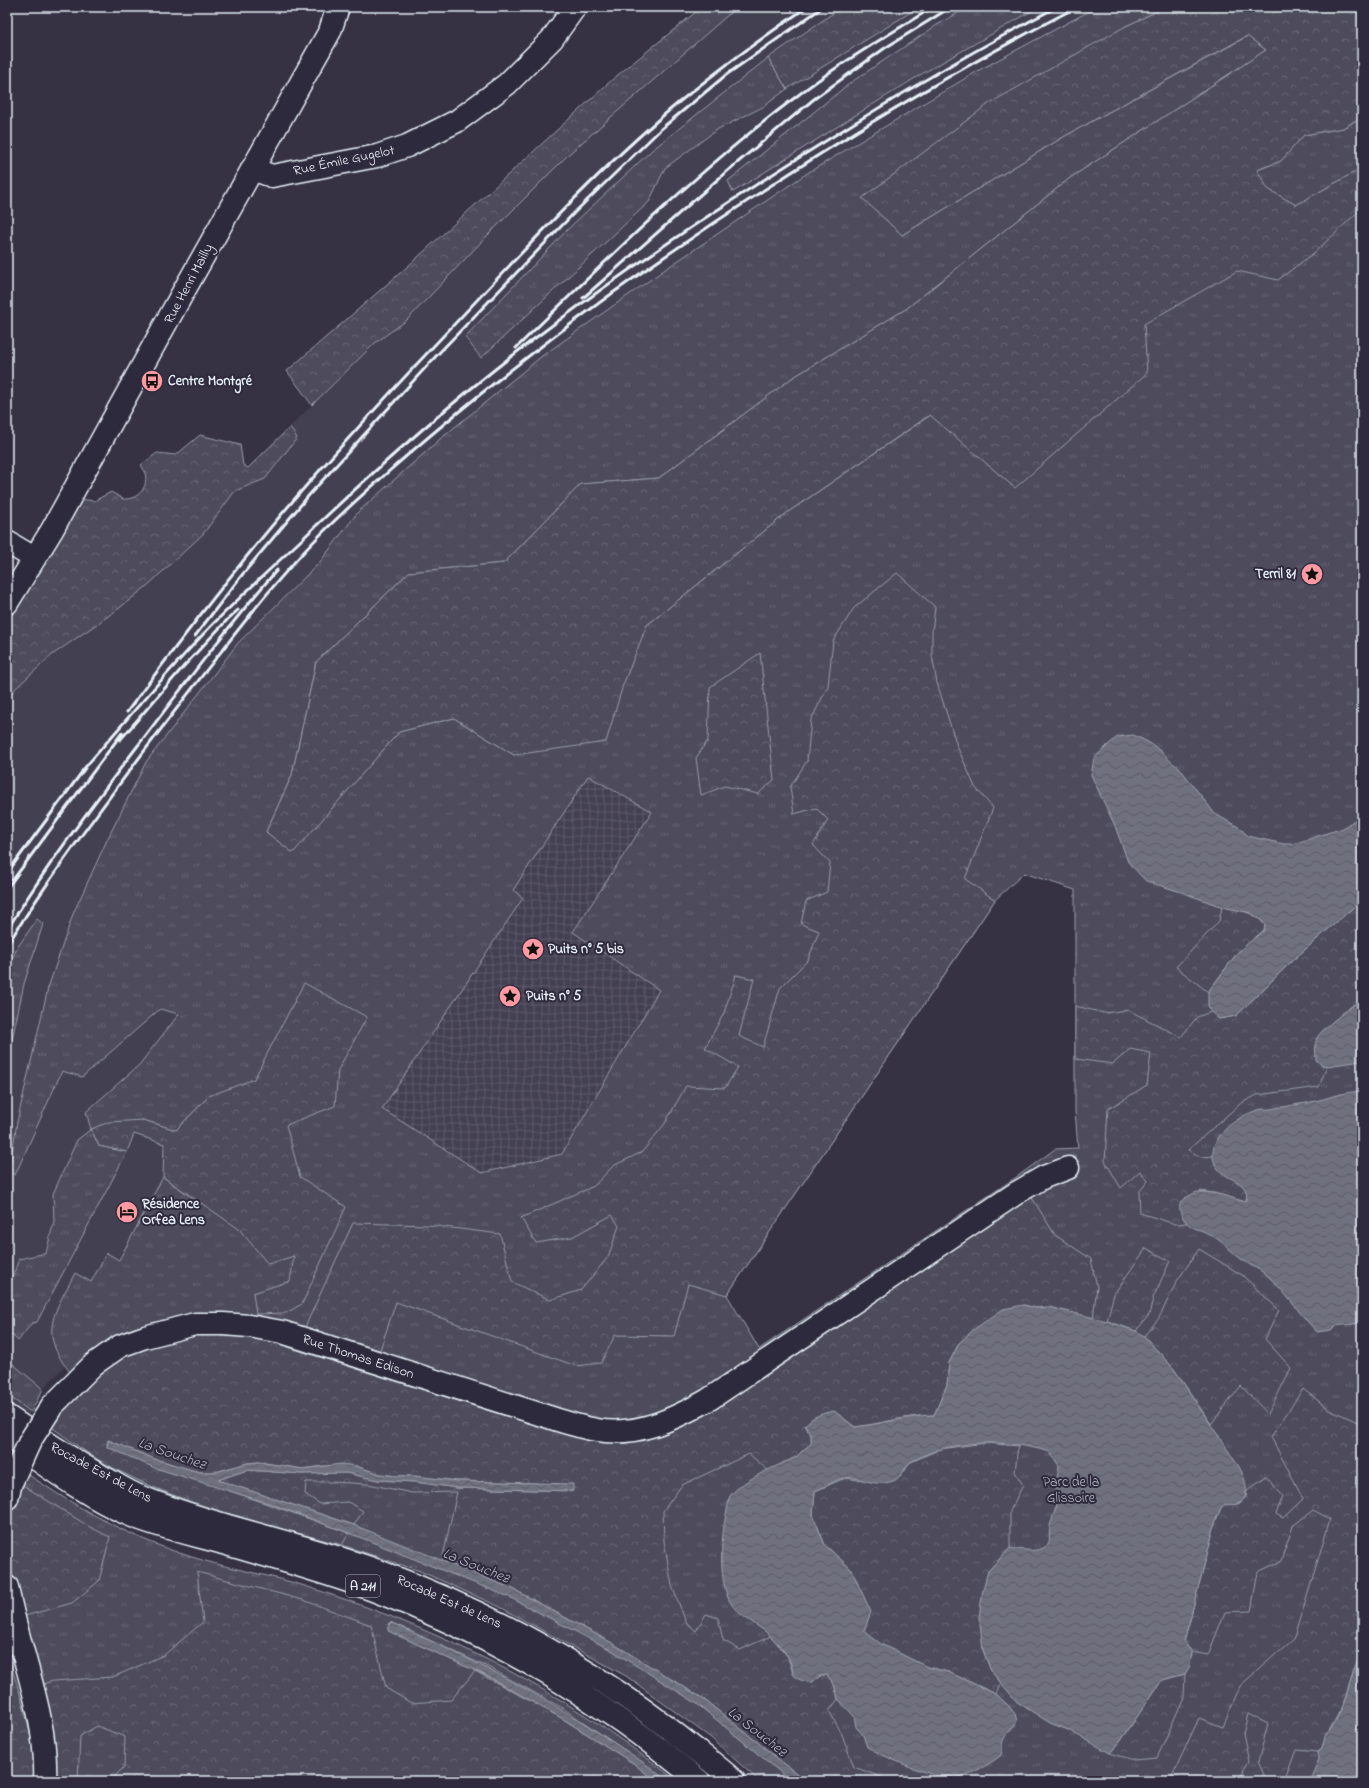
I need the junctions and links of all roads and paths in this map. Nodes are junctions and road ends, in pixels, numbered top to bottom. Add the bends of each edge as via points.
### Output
1 (338, 7) edge
2 (575, 7) edge
3 (252, 169) junction
4 (7, 542) edge
5 (34, 558) junction
6 (7, 603) edge
7 (1068, 1168) dead end
8 (7, 1416) edge
9 (7, 1438) edge
10 (9, 1490) edge
11 (7, 1588) edge
12 (46, 1781) edge
13 (699, 1781) edge
14 (734, 1781) edge

1 - 3 main road, Rue Henri Mailly via 330,30
2 - 3 main road, Rue Émile Gugelot via 552,39 507,84 457,121 407,146 377,156 272,176
3 - 5 main road, Rue Henri Mailly via 56,524
4 - 5 main road
5 - 6 main road, Rue Henri Mailly
7 - 10 main road, Rue Thomas Edison, bridge via 1044,1177 1018,1192 708,1400 680,1416 659,1424 627,1431 598,1431 282,1332 229,1324 196,1324 120,1346 94,1364 52,1406 30,1441
8 - 14 main road, Rocade Est de Lens / A 211 via 60,1452 139,1496 187,1514 301,1546 379,1572 440,1596 509,1629 614,1689 662,1723
9 - 13 main road, Rocade Est de Lens / A 211 via 86,1491 129,1514 166,1528 323,1572 377,1591 501,1648 620,1721
11 - 12 main road via 37,1706

